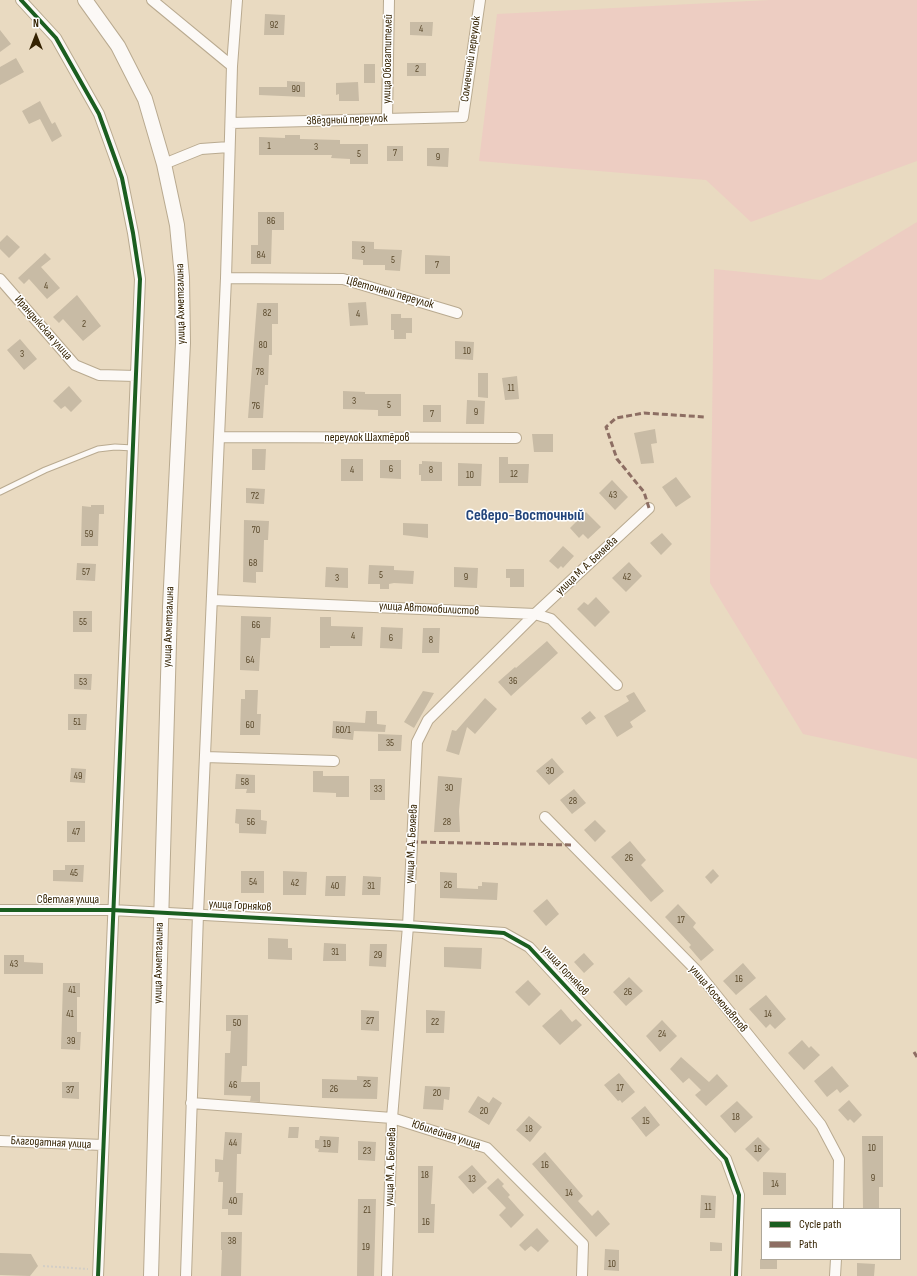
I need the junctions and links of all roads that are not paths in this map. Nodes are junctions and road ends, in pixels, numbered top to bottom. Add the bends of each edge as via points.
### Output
1 (21, 0) edge
2 (85, 0) edge
3 (152, 0) edge
4 (236, 0) edge
5 (389, 0) edge
6 (480, 0) edge
7 (232, 66) junction
8 (463, 117) joint
9 (387, 118) junction
10 (231, 123) junction
11 (229, 147) junction
12 (164, 164) junction
13 (226, 278) junction
14 (0, 279) edge
15 (457, 313) dead end
16 (136, 376) junction
17 (219, 437) junction
18 (516, 438) dead end
19 (133, 448) junction
20 (0, 492) edge
21 (649, 508) dead end
22 (213, 600) junction
23 (535, 614) junction
24 (617, 685) dead end
25 (204, 757) junction
26 (334, 761) dead end
27 (546, 817) dead end
28 (0, 910) edge
29 (112, 910) junction
30 (160, 912) junction
31 (198, 914) junction
32 (408, 926) junction
33 (191, 1103) junction
34 (392, 1118) junction
35 (0, 1141) edge
36 (103, 1146) junction
37 (838, 1208) edge
38 (836, 1260) edge
39 (95, 1273) edge
40 (151, 1276) edge
41 (186, 1276) edge
42 (387, 1276) edge
43 (582, 1276) edge
44 (736, 1276) edge
45 (835, 1276) edge

1 - 16 street via 56,38 99,114 122,178 140,279
2 - 12 main road, улица Ахметгалина via 118,46 145,99
3 - 7 street
4 - 7 street
5 - 9 street, улица Обогатителей
6 - 8 street, Солнечный переулок
7 - 10 street
8 - 9 street, Звёздный переулок
9 - 10 street, Звёздный переулок
10 - 11 street
11 - 12 street via 201,149
11 - 13 street
12 - 30 main road, улица Ахметгалина via 177,225 182,277 183,343 170,607
13 - 15 street, Цветочный переулок via 343,279
13 - 17 street
14 - 16 street, Ирандыкская улица via 76,365 99,375
16 - 19 street
17 - 18 street, переулок Шахтёров
17 - 22 street
19 - 20 lane via 98,449 45,470
19 - 29 street
21 - 23 street, улица М. А. Беляева
22 - 23 street, улица Автомобилистов
22 - 25 street
23 - 24 street, улица Автомобилистов via 551,619
23 - 32 street, улица М. А. Беляева via 428,720 417,742
25 - 26 street
25 - 31 street
27 - 37 street, улица Космонавтов via 696,970 821,1126 839,1159
28 - 29 street, Светлая улица
29 - 30 street, Светлая улица
29 - 36 street
30 - 31 street, улица Горняков
30 - 40 main road, улица Ахметгалина
31 - 32 street, улица Горняков
31 - 33 street
32 - 34 street, улица М. А. Беляева
32 - 44 street, улица Горняков via 504,933 529,947 726,1159 739,1195
33 - 34 street, Юбилейная улица
33 - 41 street
34 - 42 street, улица М. А. Беляева
34 - 43 street, Юбилейная улица via 487,1148 583,1244
35 - 36 street, Благодатная улица
36 - 39 street
38 - 45 street

